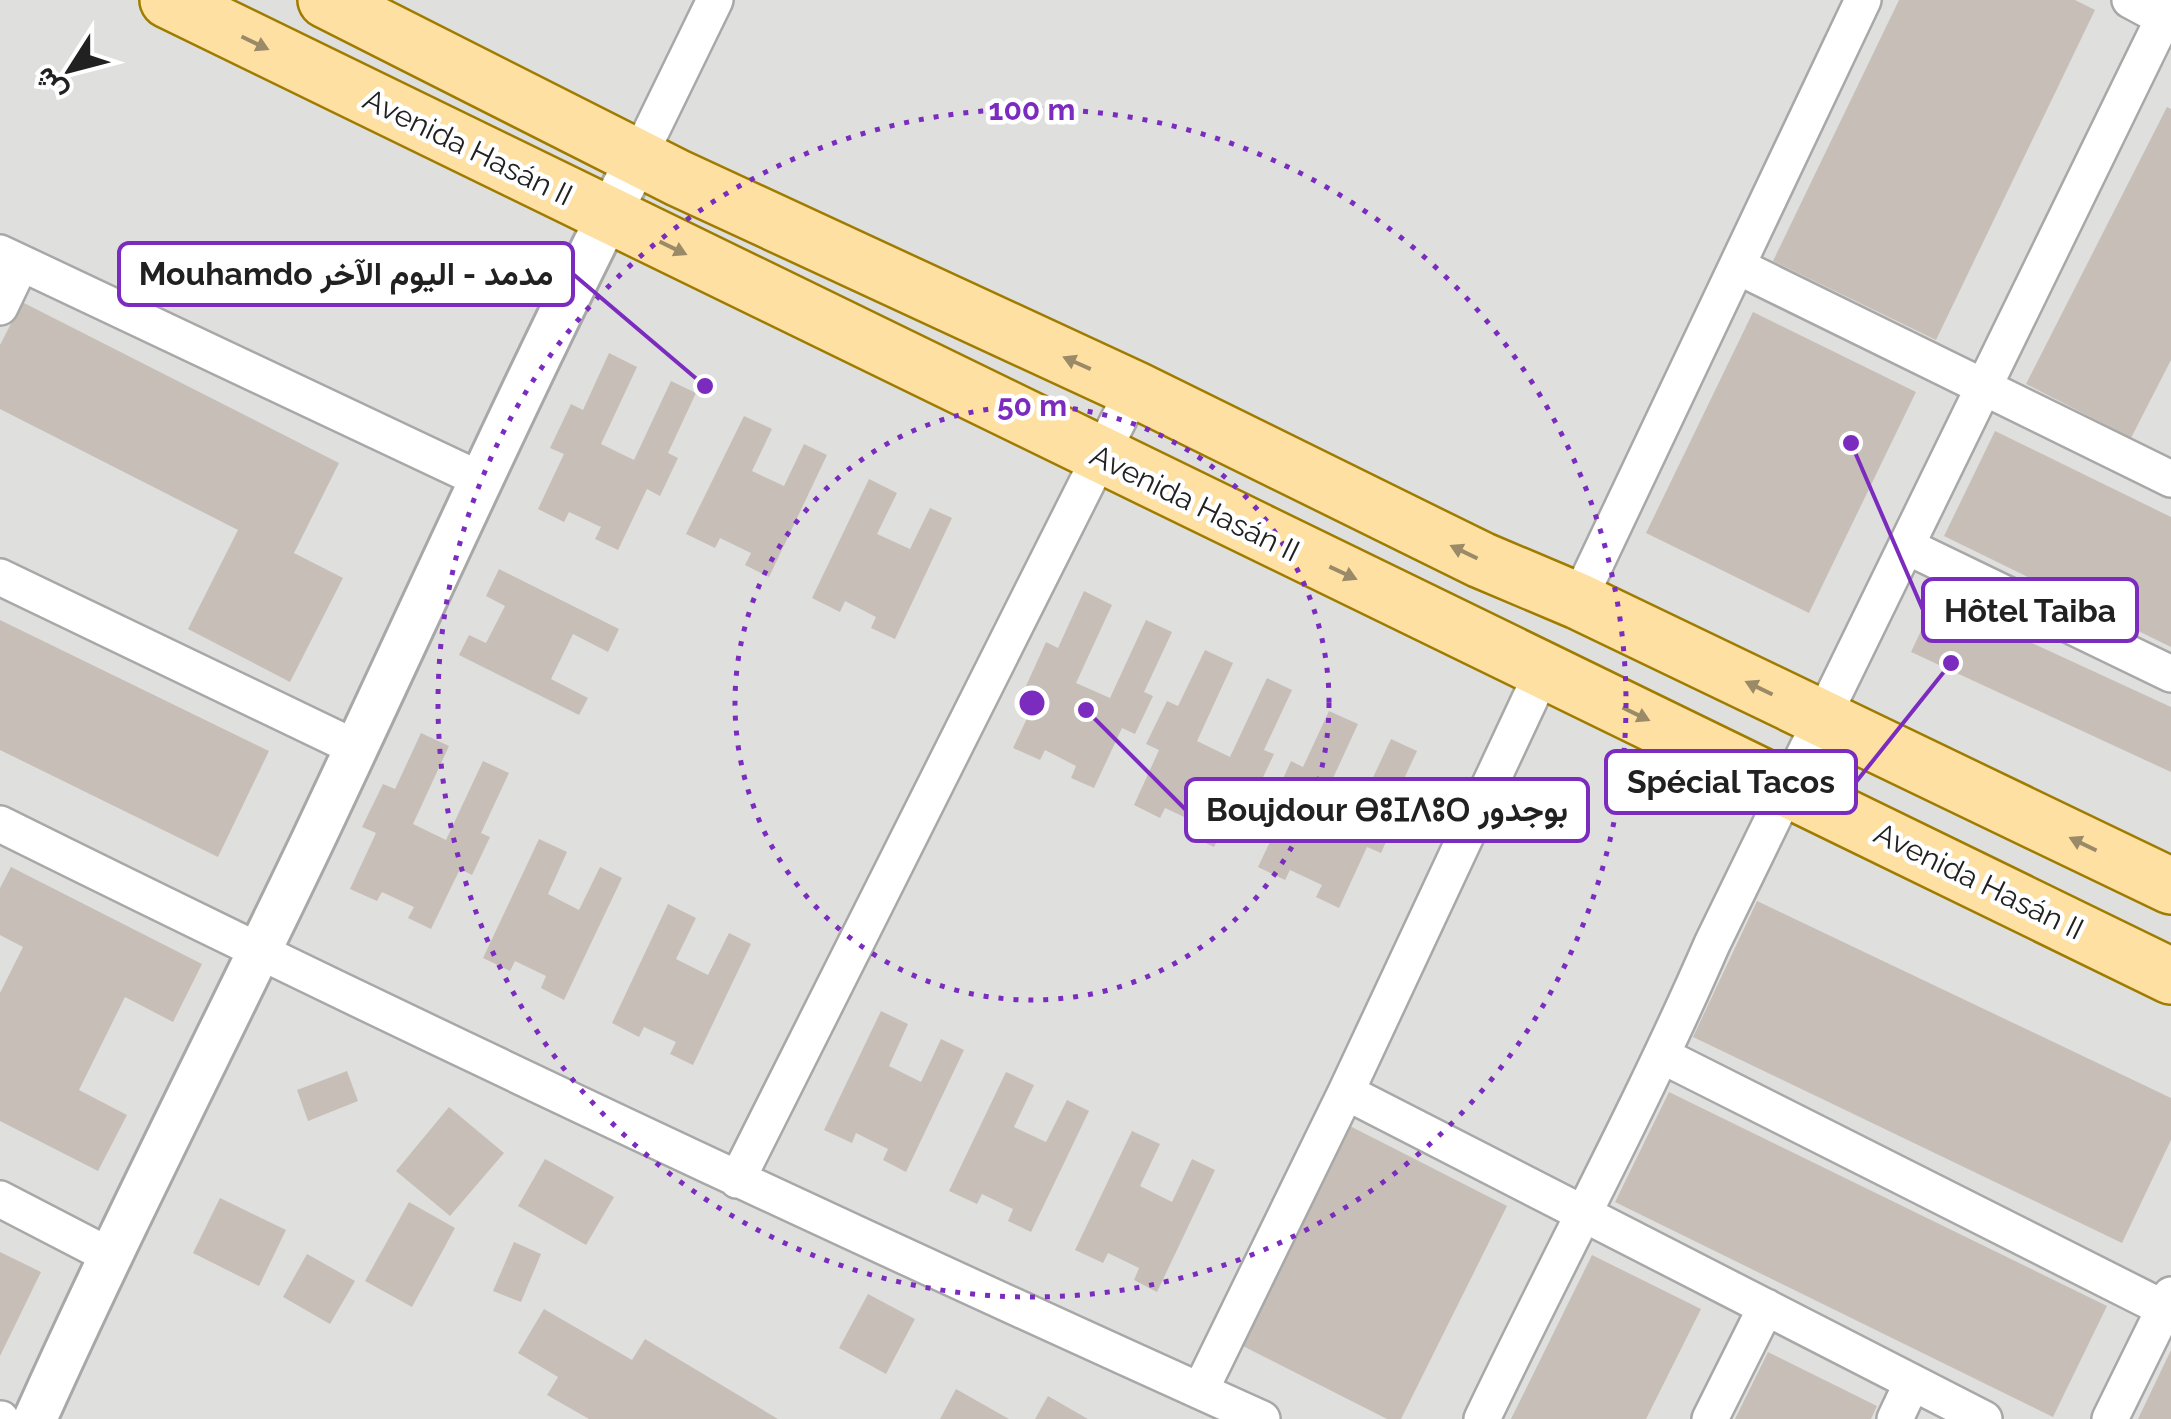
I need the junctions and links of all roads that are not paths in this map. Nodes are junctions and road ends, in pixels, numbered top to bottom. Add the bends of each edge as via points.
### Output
1 (168, 0) edge
2 (326, 0) edge
3 (715, 0) edge
4 (1864, 0) edge
5 (2130, 0) edge
6 (2169, 15) edge
7 (638, 158) junction
8 (608, 216) junction
9 (11, 258) edge
10 (1738, 266) junction
11 (0, 308) edge
12 (1984, 388) junction
13 (1134, 389) junction
14 (1102, 459) junction
15 (2167, 468) edge
16 (479, 479) junction
17 (1906, 546) junction
18 (0, 577) edge
19 (1578, 602) junction
20 (1544, 669) junction
21 (2171, 674) edge
22 (1822, 718) junction
23 (356, 748) junction
24 (1788, 787) junction
25 (0, 826) edge
26 (2171, 886) edge
27 (259, 953) junction
28 (2171, 976) edge
29 (1664, 1056) junction
30 (1346, 1092) junction
31 (737, 1180) junction
32 (0, 1199) edge
33 (1582, 1210) junction
34 (108, 1255) junction
35 (2169, 1305) edge
36 (1766, 1307) junction
37 (1911, 1384) junction
38 (1200, 1391) junction
39 (35, 1419) edge
40 (1262, 1419) edge
41 (1482, 1419) edge
42 (1710, 1419) edge
43 (1896, 1419) edge
44 (1984, 1419) edge
45 (2110, 1419) edge

1 -> 8 main road, Avenida Hasán II
2 - 7 main road
3 - 7 street
4 - 10 street
5 - 6 street
6 - 12 street
7 - 8 street
13 -> 7 main road
8 -> 14 main road, Avenida Hasán II
8 - 16 street
9 - 11 street
9 - 16 street
10 - 12 street
10 - 19 street
12 - 15 street
12 - 17 street
13 - 14 street
19 -> 13 main road
14 -> 20 main road, Avenida Hasán II
14 - 31 street
16 - 23 street
17 - 21 street
17 - 22 street
18 - 23 street
22 -> 19 main road
20 -> 24 main road, Avenida Hasán II
20 - 30 street
22 - 24 street
26 -> 22 main road
23 - 27 street
24 - 28 main road, Avenida Hasán II
24 - 29 street
25 - 27 street
27 - 31 street
27 - 34 street
29 - 33 street
29 - 35 street
30 - 33 street
30 - 38 street
31 - 38 street
32 - 34 street
33 - 36 street
33 - 41 street
34 - 39 street
35 - 45 street
36 - 37 street
36 - 42 street
37 - 43 street
37 - 44 street
38 - 40 street

